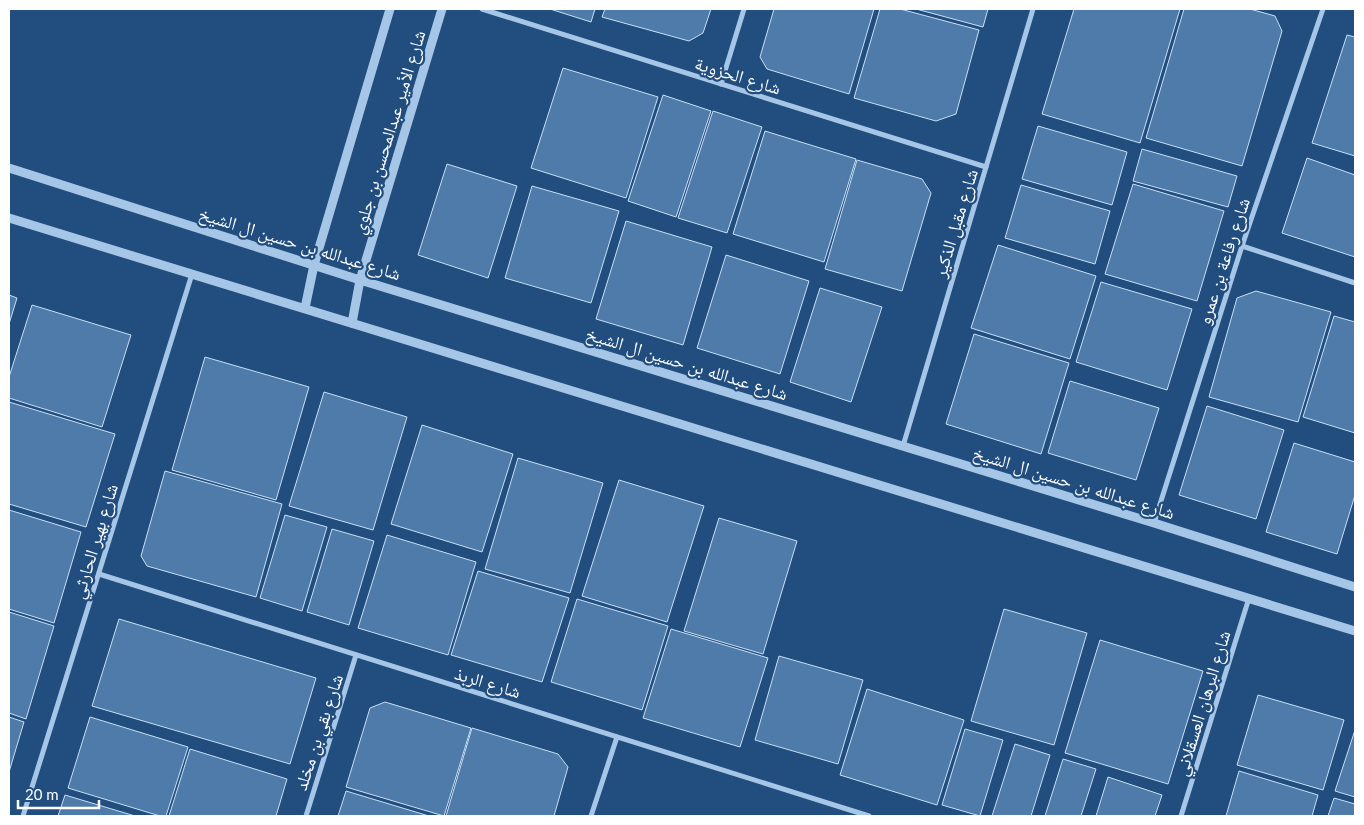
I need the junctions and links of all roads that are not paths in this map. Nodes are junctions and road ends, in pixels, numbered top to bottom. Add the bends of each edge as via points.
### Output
1 (390, 9) edge
2 (442, 9) edge
3 (482, 9) edge
4 (744, 9) edge
5 (1033, 9) edge
6 (1322, 9) edge
7 (721, 84) junction
8 (986, 167) junction
9 (9, 168) edge
10 (9, 218) edge
11 (1242, 246) junction
12 (314, 265) junction
13 (192, 274) junction
14 (360, 280) junction
15 (1355, 283) edge
16 (305, 308) junction
17 (352, 324) junction
18 (903, 446) junction
19 (1154, 523) junction
20 (99, 574) junction
21 (1355, 587) edge
22 (1249, 598) junction
23 (1355, 631) edge
24 (356, 655) junction
25 (617, 737) junction
26 (23, 816) edge
27 (306, 816) edge
28 (591, 816) edge
29 (869, 816) edge
30 (1182, 816) edge

1 - 12 street, شارع الأمير عبدالمحسن بن جلوي
2 - 14 street, شارع الأمير عبدالمحسن بن جلوي
3 - 7 street, شارع الحزوية
4 - 7 street
5 - 8 street, شارع مقبل الذكير
6 - 11 street, شارع رفاعة بن عمرو
7 - 8 street, شارع الحزوية
8 - 18 street, شارع مقبل الذكير
9 - 12 street, شارع عبدالله بن حسين ال الشيخ
10 - 13 street
11 - 15 street
11 - 19 street, شارع رفاعة بن عمرو
12 - 14 street, شارع عبدالله بن حسين ال الشيخ
12 - 16 street, شارع الأمير عبدالمحسن بن جلوي
13 - 16 street
13 - 20 street, شارع بهير الحارثي
14 - 17 street, شارع الأمير عبدالمحسن بن جلوي
14 - 18 street, شارع عبدالله بن حسين ال الشيخ
16 - 17 street
17 - 22 street
18 - 19 street, شارع عبدالله بن حسين ال الشيخ
19 - 21 street, شارع عبدالله بن حسين ال الشيخ
20 - 24 street, شارع الربذ
20 - 26 street, شارع بهير الحارثي
22 - 23 street
22 - 30 street, شارع البرهان العسقلاني
24 - 25 street, شارع الربذ
24 - 27 street, شارع بقي بن مخلد
25 - 28 street
25 - 29 street, شارع الربذ

